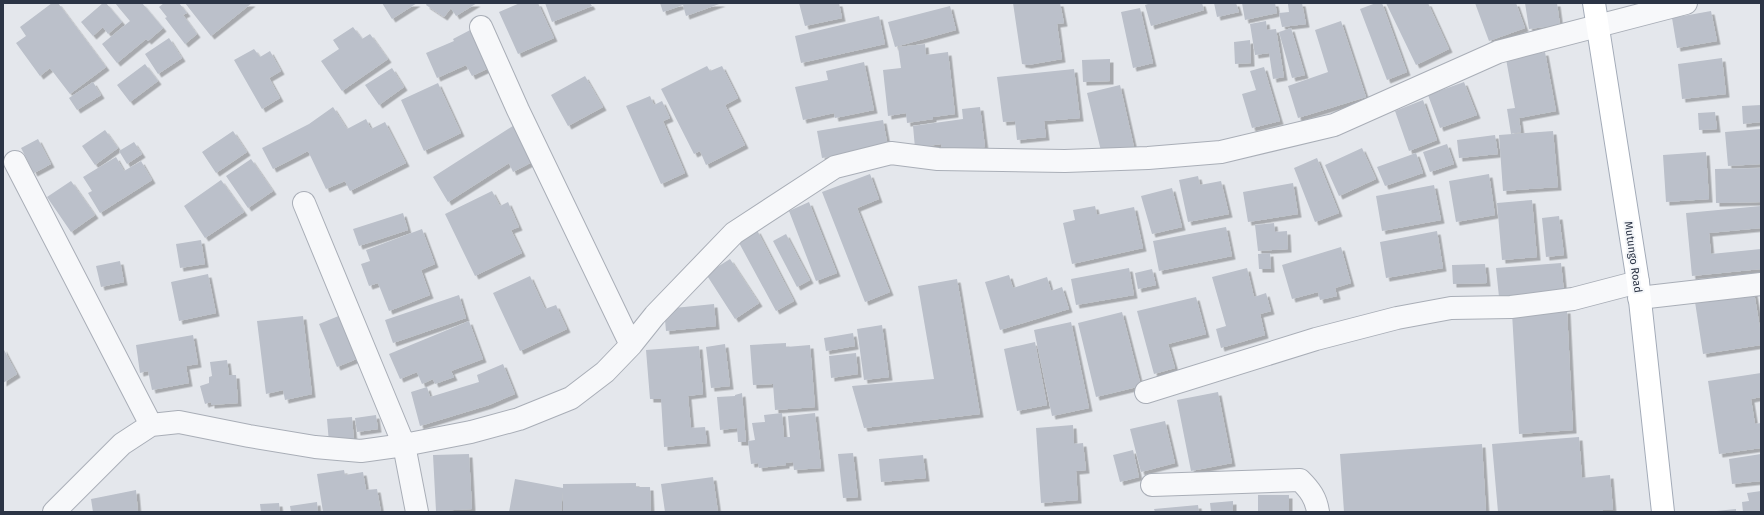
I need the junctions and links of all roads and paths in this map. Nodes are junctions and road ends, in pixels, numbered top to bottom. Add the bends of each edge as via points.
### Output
1 (1594, 3) edge
2 (1686, 3) edge
3 (1598, 26) junction
4 (481, 27) dead end
5 (15, 162) dead end
6 (304, 202) dead end
7 (1761, 284) edge
8 (1639, 290) junction
9 (631, 345) junction
10 (1146, 392) dead end
11 (151, 425) junction
12 (404, 445) junction
13 (1152, 485) dead end
14 (54, 512) edge
15 (417, 512) edge
16 (1318, 512) edge
17 (1663, 512) edge

1 - 3 main road, Mutungo Road
2 - 3 street
3 - 8 main road, Mutungo Road
3 - 9 street via 1498,52 1334,125 1220,152 1065,161 938,159 891,153 834,167 734,233 655,315
4 - 9 street
5 - 11 street
6 - 12 street
7 - 8 street
8 - 10 street via 1511,307 1450,308 1397,318 1316,339
8 - 17 main road, Mutungo Road
9 - 12 street via 605,372 571,398 519,419 471,432
11 - 12 street via 179,422 315,447 361,451
11 - 14 street via 122,444
12 - 15 street
13 - 16 street via 1300,480 1312,491

